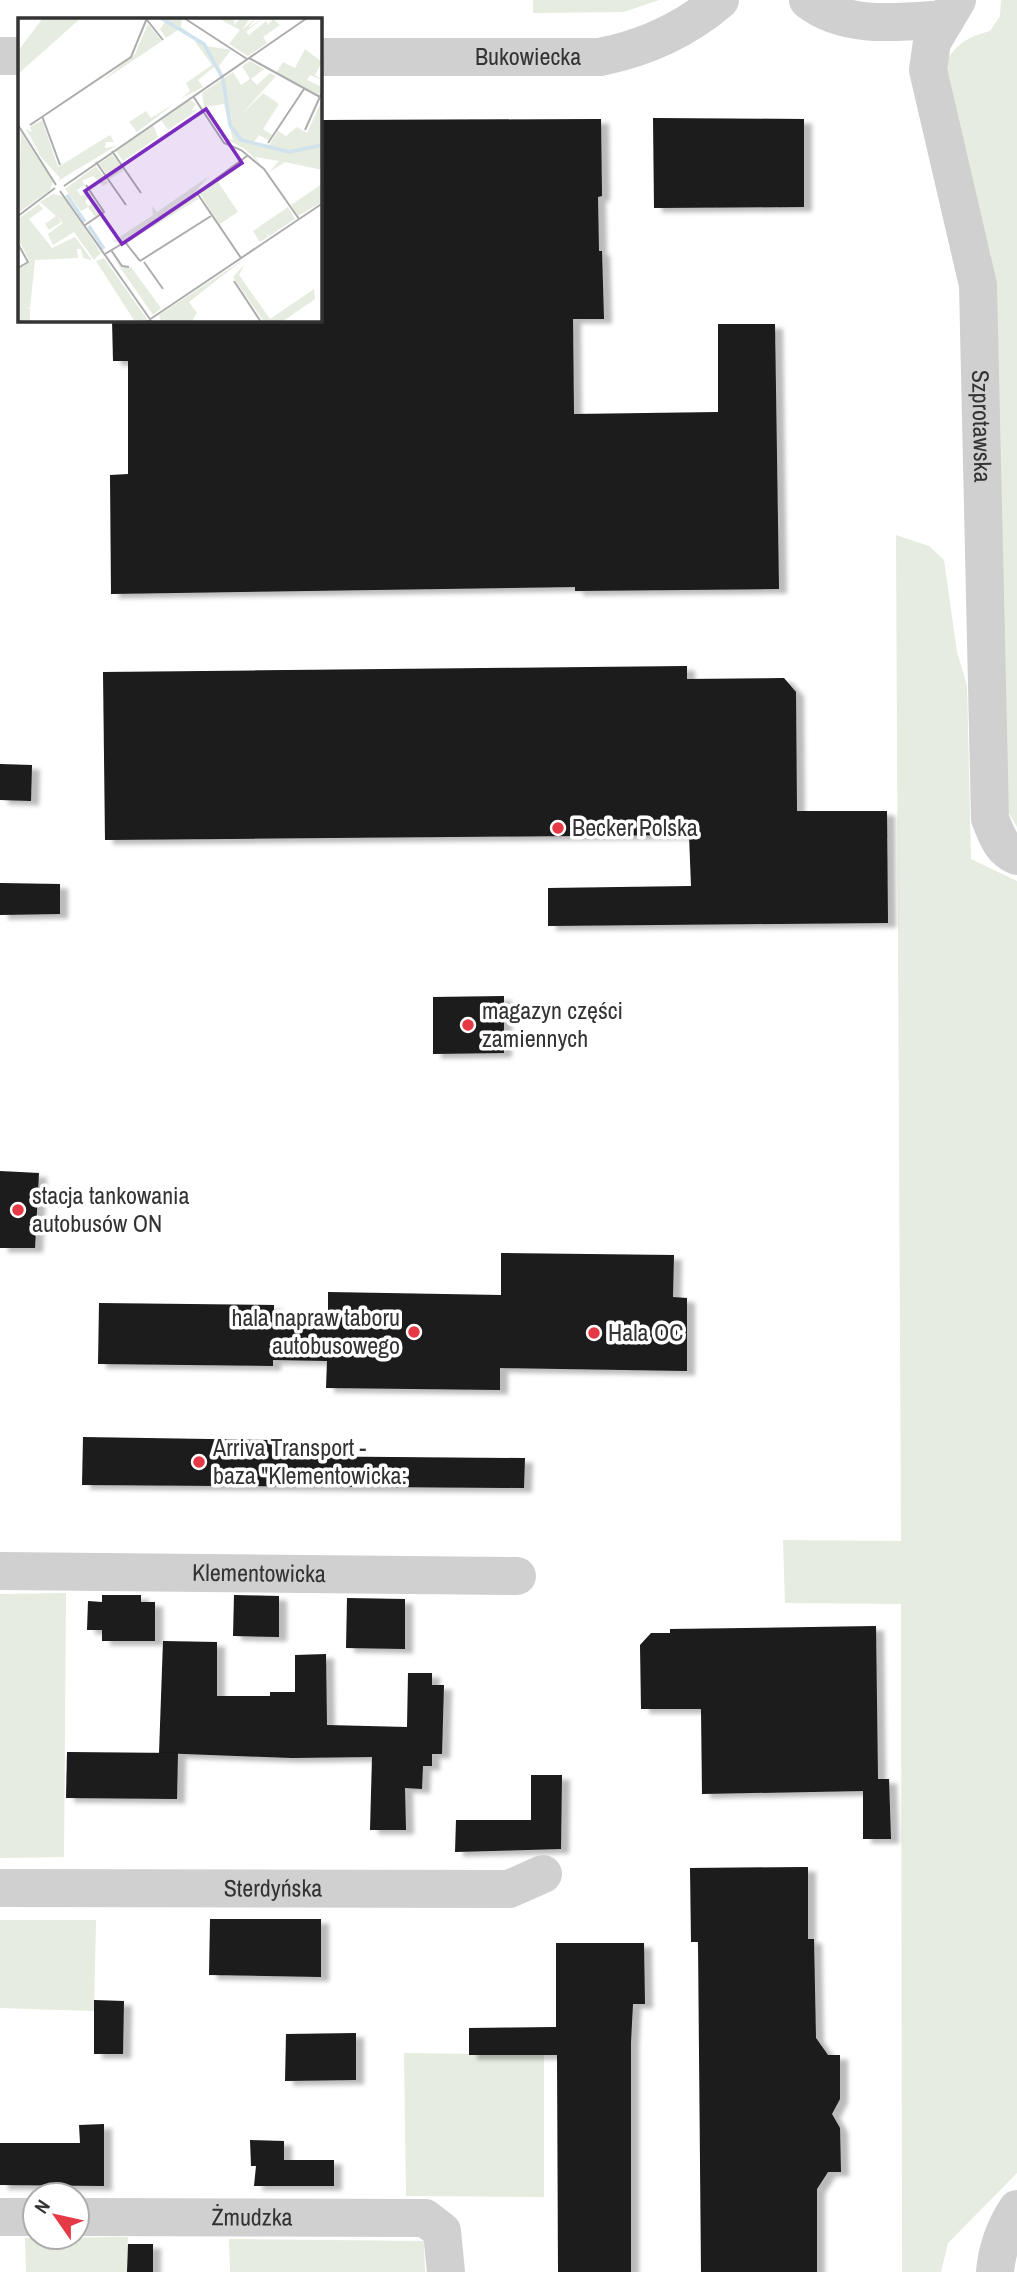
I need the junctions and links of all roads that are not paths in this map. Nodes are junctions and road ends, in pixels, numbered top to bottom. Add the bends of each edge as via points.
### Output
1 (720, 0) edge
2 (808, 0) edge
3 (951, 9) edge
4 (0, 56) edge
5 (18, 56) edge
6 (322, 57) edge
7 (1017, 856) edge
8 (0, 1571) edge
9 (517, 1576) dead end
10 (542, 1874) dead end
11 (0, 1888) edge
12 (1017, 2209) edge
13 (0, 2217) edge
14 (21, 2217) edge
15 (91, 2217) edge
16 (446, 2272) edge
17 (995, 2272) edge

1 - 6 street, Bukowiecka via 662,39 600,57
2 - 3 street via 818,8 861,21
3 - 7 street, Szprotawska via 932,42 928,70 978,285 990,819 1000,843
4 - 5 street
8 - 9 street, Klementowicka
10 - 11 street, Sterdyńska via 509,1889
12 - 17 street via 1004,2230
13 - 14 street
15 - 16 street, Żmudzka via 425,2218 442,2231

